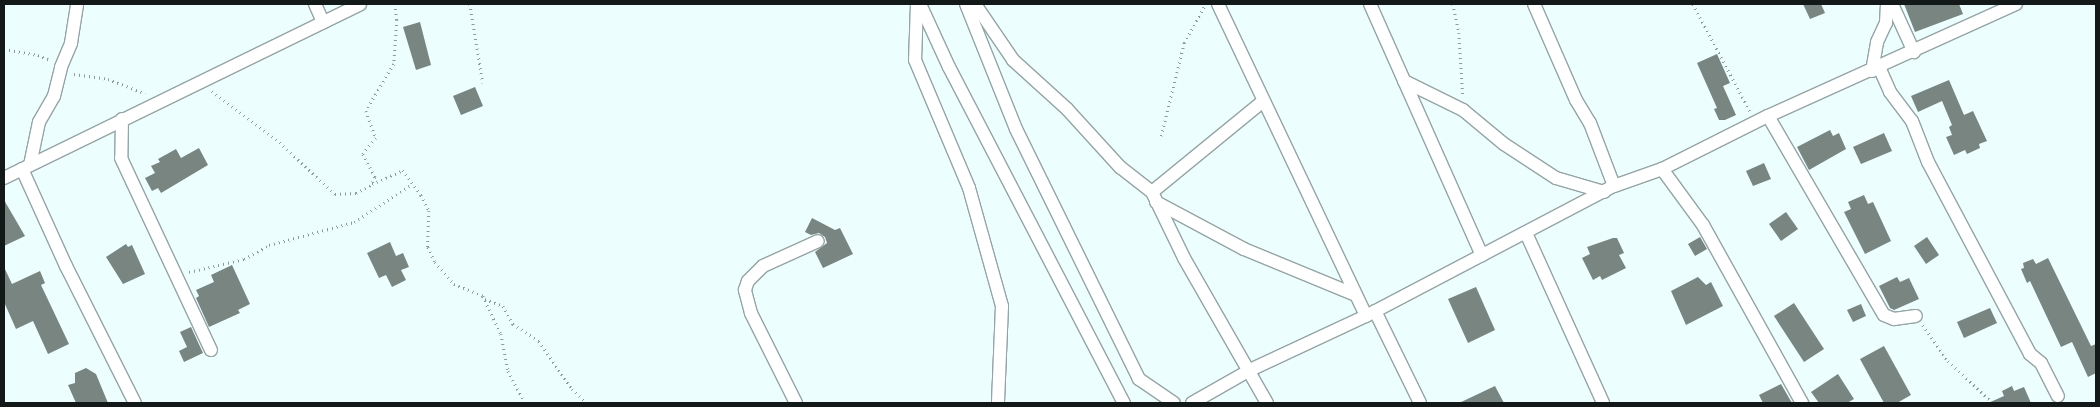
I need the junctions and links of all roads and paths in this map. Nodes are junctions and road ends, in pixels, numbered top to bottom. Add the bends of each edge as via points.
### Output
1 (78, 4) edge
2 (315, 4) edge
3 (360, 4) edge
4 (394, 4) edge
5 (470, 4) edge
6 (918, 4) edge
7 (966, 4) edge
8 (975, 4) edge
9 (1205, 4) edge
10 (1218, 4) edge
11 (1370, 4) edge
12 (1453, 4) edge
13 (1534, 4) edge
14 (1693, 4) edge
15 (1886, 4) edge
16 (1892, 4) edge
17 (2016, 4) edge
18 (323, 22) junction
19 (4, 49) edge
20 (1914, 52) junction
21 (1875, 69) junction
22 (60, 70) junction
23 (1404, 81) junction
24 (484, 83) dead end
25 (200, 84) junction
26 (163, 99) junction
27 (1263, 101) junction
28 (1463, 110) junction
29 (1768, 116) junction
30 (122, 119) junction
31 (1756, 122) junction
32 (1161, 136) dead end
33 (26, 167) junction
34 (1662, 169) junction
35 (4, 178) edge
36 (372, 184) junction
37 (412, 184) junction
38 (1609, 189) junction
39 (1154, 197) junction
40 (1526, 233) junction
41 (818, 241) dead end
42 (1482, 255) junction
43 (175, 275) junction
44 (1353, 294) junction
45 (485, 300) junction
46 (1370, 314) junction
47 (1916, 316) joint
48 (211, 350) dead end
49 (1250, 370) junction
50 (2058, 396) dead end
51 (135, 403) edge
52 (526, 403) edge
53 (587, 403) edge
54 (796, 403) edge
55 (998, 403) edge
56 (1124, 403) edge
57 (1174, 403) edge
58 (1192, 403) edge
59 (1267, 403) edge
60 (1420, 403) edge
61 (1604, 403) edge
62 (1802, 403) edge
63 (1993, 403) edge

1 - 22 street via 77,24
2 - 18 street
3 - 18 street
4 - 36 path via 397,20 394,64 366,111 376,138 363,154 375,177
5 - 24 path
6 - 55 street via 915,60 969,188 1002,306
6 - 56 street
7 - 57 street via 1016,129 1138,379
8 - 39 street via 1013,60
9 - 32 path via 1184,43
10 - 27 street
11 - 23 street
12 - 28 path via 1459,33
13 - 38 street via 1576,100 1590,123
14 - 31 path
15 - 21 street via 1886,22 1877,42
16 - 20 street
17 - 20 street
18 - 25 street
19 - 22 path via 44,56
20 - 21 street
21 - 29 street
21 - 50 street via 1912,121 1928,162 2030,354 2041,363
22 - 26 path via 108,79
22 - 33 street via 54,96 39,122
23 - 28 street
23 - 42 street
25 - 26 street
25 - 36 path via 276,139 335,194 356,193
26 - 30 street
27 - 39 street
27 - 44 street via 1300,173
28 - 38 street via 1504,144 1556,178
29 - 31 street
29 - 47 street via 1884,315 1894,319
30 - 33 street
30 - 43 street via 121,158
31 - 34 street
33 - 35 street
33 - 51 street
34 - 38 street
34 - 62 street via 1703,225
36 - 37 path via 403,170
37 - 43 path via 354,222 269,245 244,259
37 - 45 path via 429,211 428,247 434,262 454,284 477,291
38 - 40 street
39 - 44 street via 1244,249
39 - 49 street via 1184,258
40 - 42 street
40 - 61 street
41 - 54 street via 763,266 748,281 745,290 751,313
42 - 46 street
43 - 48 street
44 - 46 street
45 - 52 path via 501,334 508,371
45 - 53 path via 503,306 513,324 539,341 569,385
46 - 49 street
46 - 60 street
47 - 63 path via 1948,361
49 - 58 street
49 - 59 street

